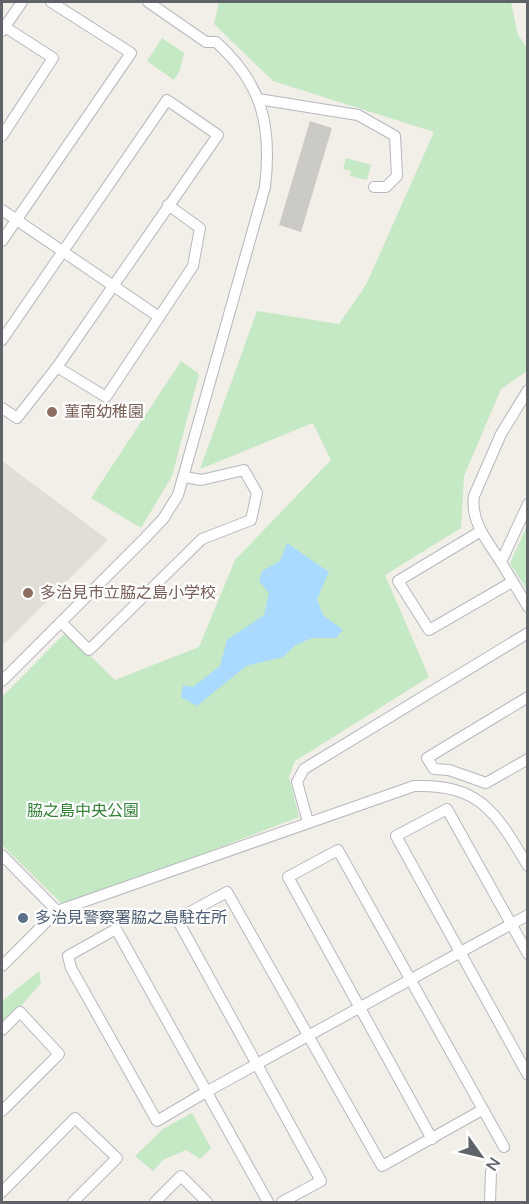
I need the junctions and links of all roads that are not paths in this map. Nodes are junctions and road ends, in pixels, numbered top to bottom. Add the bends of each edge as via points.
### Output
1 (22, 2) edge
2 (51, 2) edge
3 (148, 2) edge
4 (3, 29) edge
5 (258, 99) junction
6 (2, 136) edge
7 (374, 187) dead end
8 (168, 205) junction
9 (2, 210) edge
10 (16, 220) junction
11 (2, 241) edge
12 (64, 252) junction
13 (112, 285) junction
14 (159, 317) junction
15 (2, 340) edge
16 (57, 367) junction
17 (528, 390) edge
18 (2, 408) edge
19 (185, 477) junction
20 (528, 504) edge
21 (481, 531) junction
22 (501, 562) junction
23 (512, 582) junction
24 (528, 607) edge
25 (61, 622) junction
26 (528, 633) edge
27 (2, 681) edge
28 (528, 697) edge
29 (528, 759) edge
30 (308, 822) junction
31 (2, 855) edge
32 (528, 866) edge
33 (57, 911) junction
34 (528, 915) edge
35 (512, 924) junction
36 (460, 953) junction
37 (528, 954) edge
38 (2, 966) edge
39 (410, 981) junction
40 (360, 1009) junction
41 (2, 1030) edge
42 (308, 1037) junction
43 (257, 1065) junction
44 (528, 1075) edge
45 (206, 1092) junction
46 (482, 1110) junction
47 (2, 1111) edge
48 (432, 1139) junction
49 (504, 1147) dead end
50 (491, 1172) dead end
51 (2, 1192) edge
52 (73, 1203) edge
53 (155, 1203) edge
54 (207, 1203) edge
55 (268, 1203) edge
56 (282, 1203) edge
57 (490, 1203) edge

1 - 4 street
2 - 10 street via 130,53
3 - 5 street via 206,42 216,42 237,60
4 - 6 street via 53,58
5 - 7 street via 358,115 395,135 397,176 386,187
5 - 19 street via 268,135 265,187
8 - 12 street via 218,135 167,100
8 - 13 street
8 - 14 street via 200,228 193,266
9 - 10 street
10 - 11 street
10 - 12 street
12 - 13 street
12 - 15 street
13 - 14 street
13 - 16 street
14 - 16 street via 106,396
16 - 18 street via 17,418
17 - 21 street via 501,434 474,496
19 - 25 street via 163,519
19 - 25 street via 201,480 244,470 257,493 251,520 202,539 89,650
20 - 22 street
21 - 22 street
21 - 23 street via 398,581 429,630
22 - 23 street
23 - 24 street
25 - 27 street
26 - 30 street via 304,769 297,782
28 - 29 street via 427,758 434,769 486,783
30 - 32 street via 414,786 448,786 478,800 500,820
30 - 33 street
31 - 33 street
33 - 38 street
34 - 35 street
35 - 36 street
35 - 36 street via 447,809 396,836
35 - 37 street
36 - 39 street
36 - 44 street
39 - 40 street
39 - 40 street via 338,850 288,877
39 - 46 street
40 - 42 street
40 - 48 street
41 - 47 street via 20,1012 59,1054
42 - 43 street
42 - 43 street via 227,892 177,919
42 - 48 street via 382,1167
43 - 45 street
43 - 56 street via 321,1181
45 - 45 street via 157,1121 71,968 68,956 116,929
45 - 55 street
46 - 48 street
46 - 49 street
50 - 57 street
51 - 52 street via 75,1118 117,1158
53 - 54 street via 181,1176

